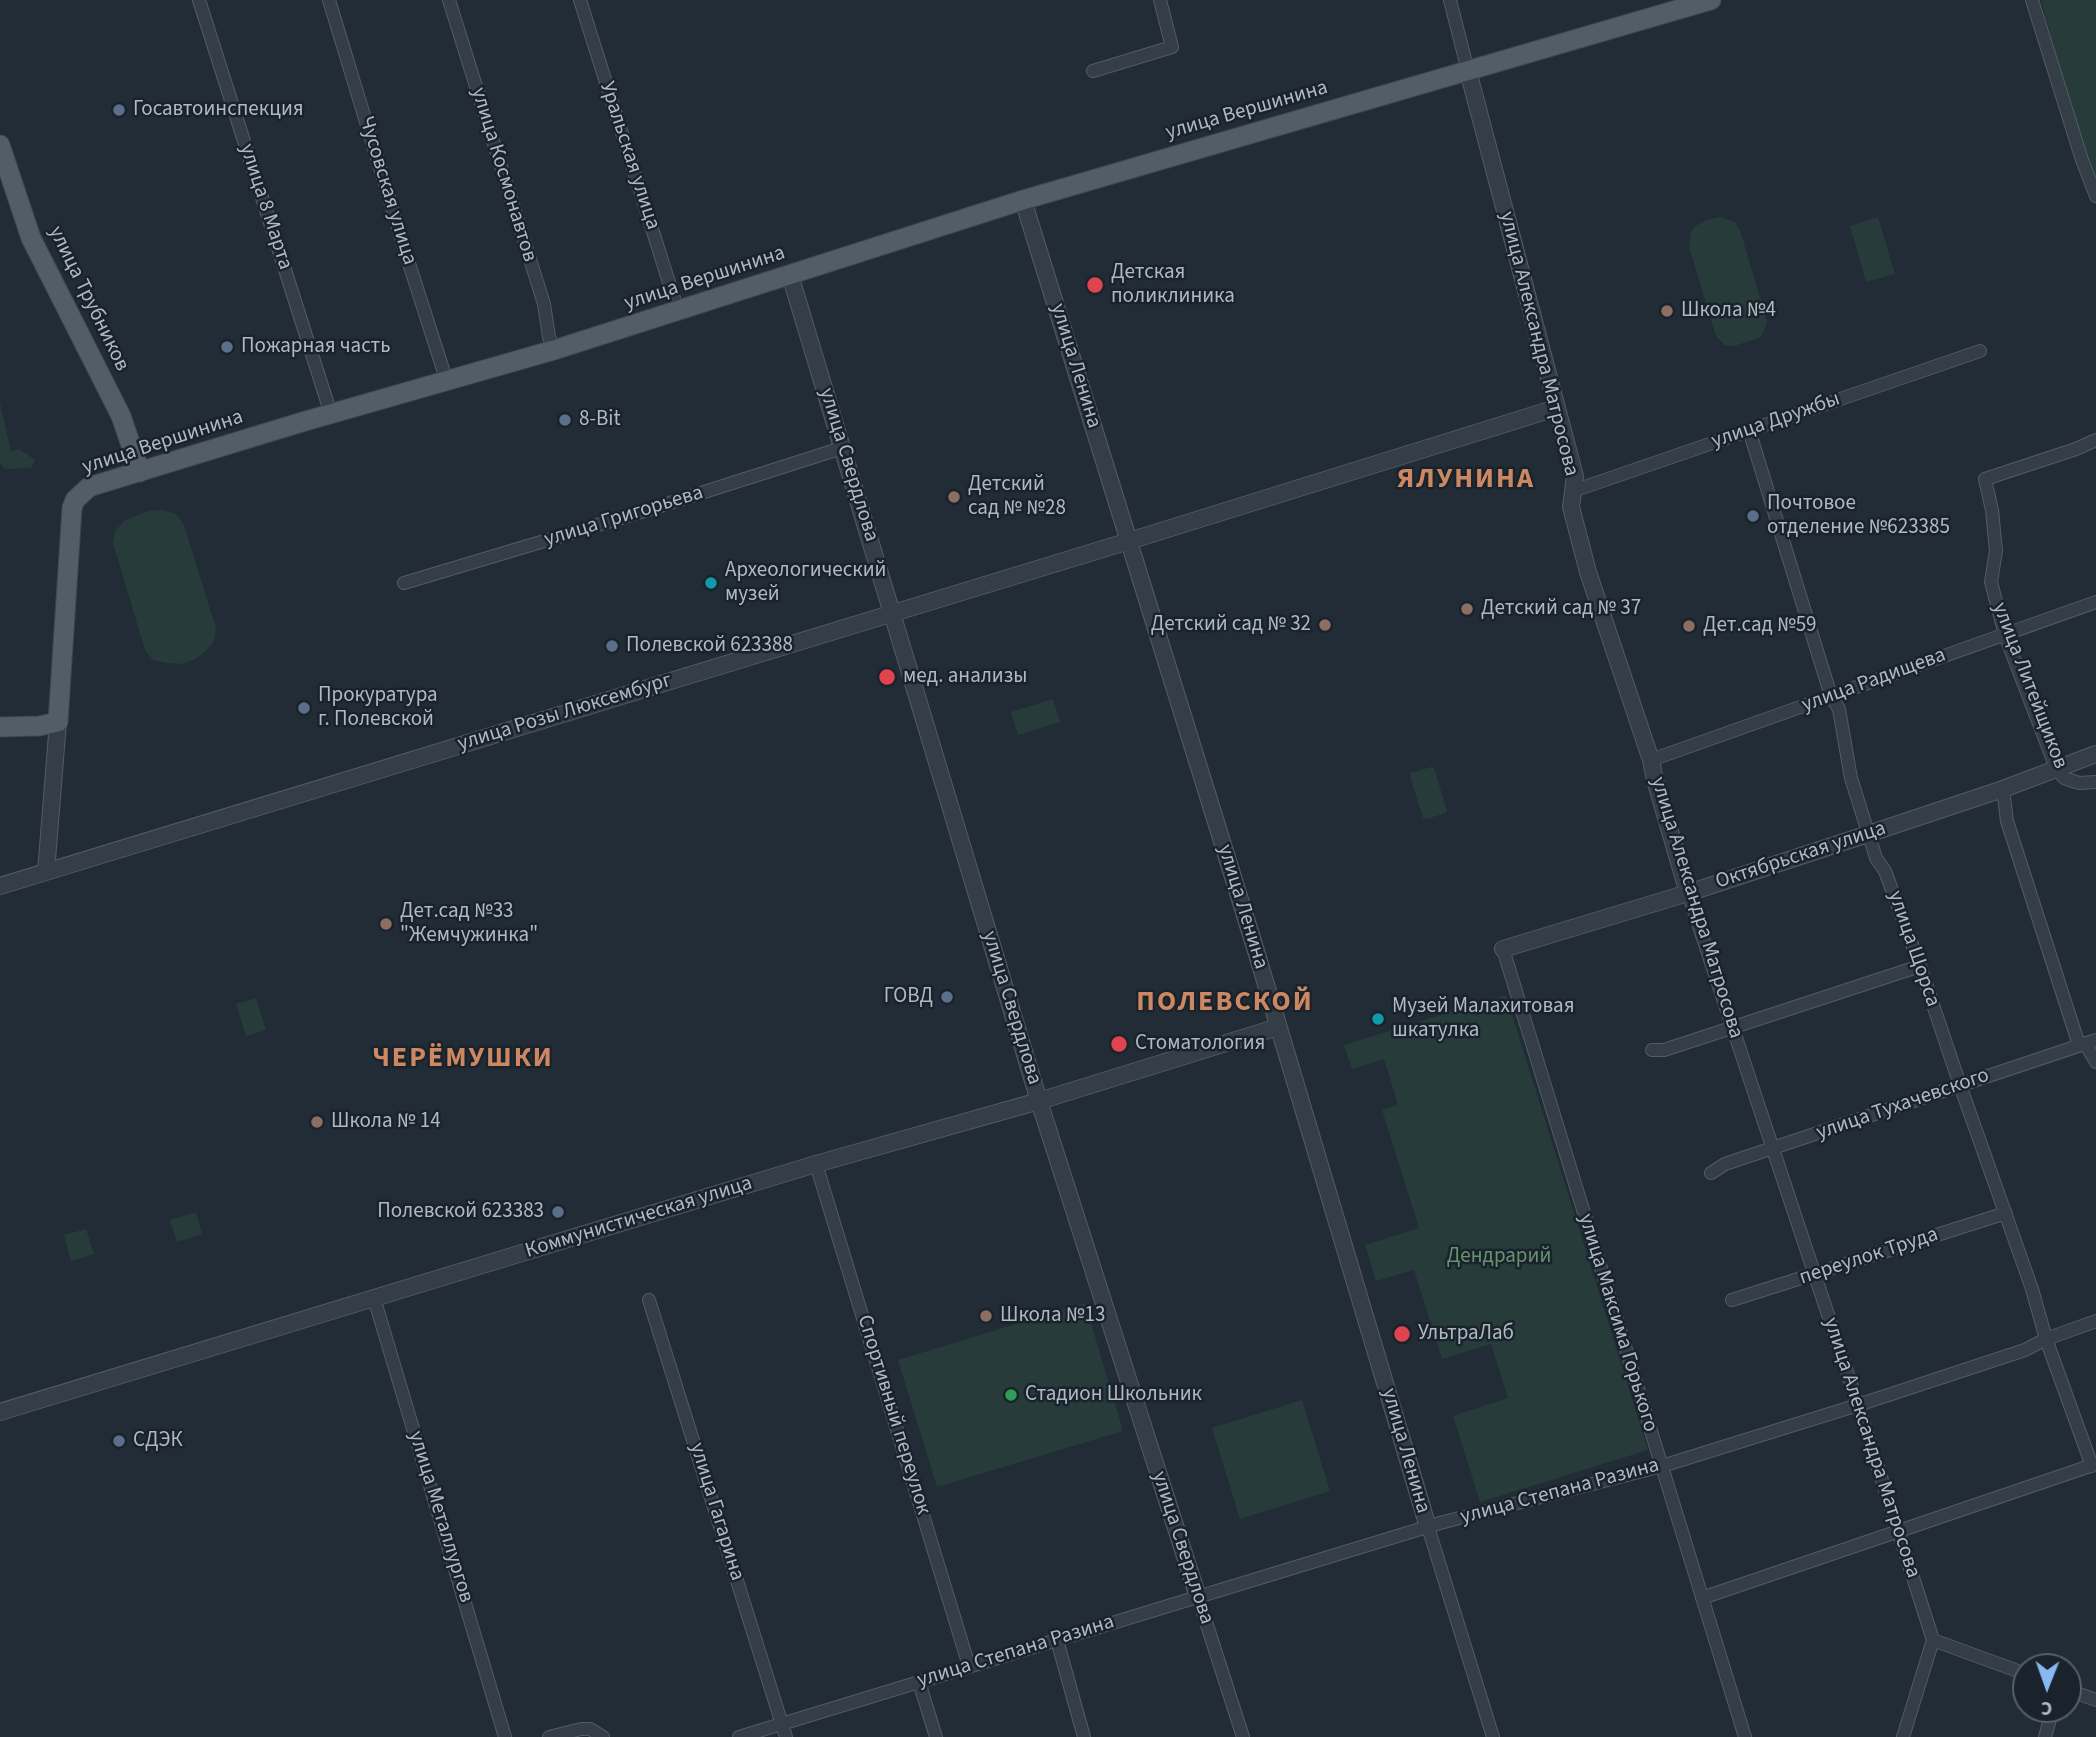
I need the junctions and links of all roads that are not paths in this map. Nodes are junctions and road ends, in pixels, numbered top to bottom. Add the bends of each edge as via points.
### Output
1 (199, 0) edge
2 (329, 0) edge
3 (449, 0) edge
4 (580, 0) edge
5 (1160, 0) edge
6 (1450, 0) edge
7 (1711, 0) edge
8 (2032, 0) edge
9 (1093, 71) dead end
10 (1468, 71) junction
11 (0, 145) edge
12 (2096, 196) edge
13 (1023, 200) junction
14 (790, 275) junction
15 (678, 311) junction
16 (554, 351) junction
17 (1980, 351) dead end
18 (447, 382) junction
19 (1556, 408) junction
20 (331, 414) junction
21 (1749, 430) junction
22 (2096, 440) edge
23 (842, 448) junction
24 (140, 472) junction
25 (1573, 491) junction
26 (1129, 541) junction
27 (404, 583) dead end
28 (2096, 602) edge
29 (892, 613) junction
30 (2005, 635) junction
31 (1831, 696) junction
32 (58, 722) junction
33 (0, 727) edge
34 (2096, 754) edge
35 (1651, 760) junction
36 (2056, 768) junction
37 (2096, 782) edge
38 (2003, 789) junction
39 (1868, 834) junction
40 (46, 872) junction
41 (0, 886) edge
42 (1688, 893) junction
43 (1503, 949) joint
44 (1920, 966) junction
45 (1278, 1027) junction
46 (1732, 1028) junction
47 (2087, 1043) edge
48 (1652, 1050) dead end
49 (2096, 1062) edge
50 (1960, 1085) junction
51 (1039, 1101) junction
52 (1771, 1149) junction
53 (817, 1164) junction
54 (1711, 1173) dead end
55 (2006, 1213) junction
56 (1813, 1275) junction
57 (374, 1298) junction
58 (649, 1300) dead end
59 (1732, 1300) dead end
60 (2096, 1321) edge
61 (2046, 1339) junction
62 (1858, 1405) junction
63 (0, 1412) edge
64 (2094, 1465) edge
65 (1662, 1466) junction
66 (1428, 1527) junction
67 (1899, 1531) junction
68 (1198, 1597) junction
69 (1702, 1598) junction
70 (1056, 1640) junction
71 (1933, 1640) junction
72 (970, 1666) junction
73 (2012, 1669) edge
74 (919, 1682) junction
75 (782, 1724) junction
76 (505, 1737) edge
77 (549, 1737) edge
78 (603, 1737) edge
79 (739, 1737) edge
80 (786, 1737) edge
81 (936, 1737) edge
82 (1084, 1737) edge
83 (1243, 1737) edge
84 (1493, 1737) edge
85 (1745, 1737) edge
86 (1903, 1737) edge

1 - 20 street, улица 8 Марта
2 - 18 street, Чусовская улица
3 - 16 street, улица Космонавтов via 544,304
4 - 15 street, Уральская улица
5 - 9 street via 1172,47
6 - 10 street
7 - 10 main road, улица Вершинина
8 - 12 street
10 - 13 main road, улица Вершинина
10 - 19 street, улица Александра Матросова
11 - 24 main road, улица Трубников via 32,237 121,416
13 - 14 main road, улица Вершинина
13 - 26 street, улица Ленина
14 - 15 main road, улица Вершинина
14 - 23 street, улица Свердлова
15 - 16 main road, улица Вершинина
16 - 18 main road, улица Вершинина
17 - 21 street, улица Дружбы
18 - 20 main road, улица Вершинина
19 - 25 street, улица Александра Матросова via 1574,476
19 - 26 street, улица Розы Люксембург
20 - 24 main road, улица Вершинина
21 - 25 street, улица Дружбы
21 - 31 street, улица Щорса
22 - 30 street, улица Литейщиков via 1985,479 1996,551 1992,582
23 - 27 street, улица Григорьева
23 - 29 street, улица Свердлова
24 - 32 main road, улица Вершинина via 89,487 73,504
25 - 35 street, улица Александра Матросова via 1571,507 1588,572
26 - 29 street, улица Розы Люксембург
26 - 45 street, улица Ленина
28 - 30 street, улица Радищева
29 - 40 street, улица Розы Люксембург
29 - 51 street, улица Свердлова
30 - 31 street, улица Радищева
30 - 36 street, улица Литейщиков
31 - 35 street, улица Радищева
31 - 39 street, улица Щорса via 1839,709 1851,778
32 - 33 main road
32 - 40 street, улица Вершинина
34 - 36 street, Октябрьская улица
35 - 42 street, улица Александра Матросова
36 - 37 street, улица Литейщиков via 2064,778
36 - 38 street, Октябрьская улица
38 - 39 street, Октябрьская улица
38 - 47 street via 2007,821
39 - 42 street, Октябрьская улица
39 - 44 street, улица Щорса
40 - 41 street, улица Розы Люксембург
42 - 43 street, Октябрьская улица
42 - 46 street, улица Александра Матросова
43 - 65 street, улица Максима Горького
44 - 46 street
44 - 50 street, улица Щорса
45 - 51 street, Коммунистическая улица
45 - 66 street, улица Ленина
46 - 48 street
46 - 52 street, улица Александра Матросова
47 - 49 street
47 - 50 street, улица Тухачевского
50 - 52 street, улица Тухачевского
50 - 55 street, улица Щорса
51 - 53 street, Коммунистическая улица
51 - 68 street, улица Свердлова
52 - 54 street, улица Тухачевского
52 - 56 street, улица Александра Матросова
53 - 57 street, Коммунистическая улица
53 - 72 street, Спортивный переулок
55 - 56 street, переулок Труда
55 - 61 street, улица Щорса
56 - 59 street, переулок Труда
56 - 62 street, улица Александра Матросова
57 - 63 street, Коммунистическая улица
57 - 76 street, улица Металлургов
58 - 75 street, улица Гагарина
60 - 61 street, улица Степана Разина
61 - 62 street, улица Степана Разина
61 - 64 street, улица Щорса
62 - 65 street, улица Степана Разина
62 - 67 street, улица Александра Матросова
64 - 67 street
65 - 66 street, улица Степана Разина
65 - 69 street, улица Максима Горького
66 - 68 street, улица Степана Разина
66 - 84 street, улица Ленина
67 - 69 street
67 - 71 street, улица Александра Матросова
68 - 70 street, улица Степана Разина
68 - 83 street, улица Свердлова
69 - 85 street, улица Максима Горького
70 - 72 street, улица Степана Разина
70 - 82 street
71 - 73 street
71 - 86 street
72 - 74 street, улица Степана Разина
74 - 75 street, улица Степана Разина
74 - 81 street
75 - 79 street, улица Степана Разина
75 - 80 street, улица Гагарина
77 - 78 street via 590,1729

